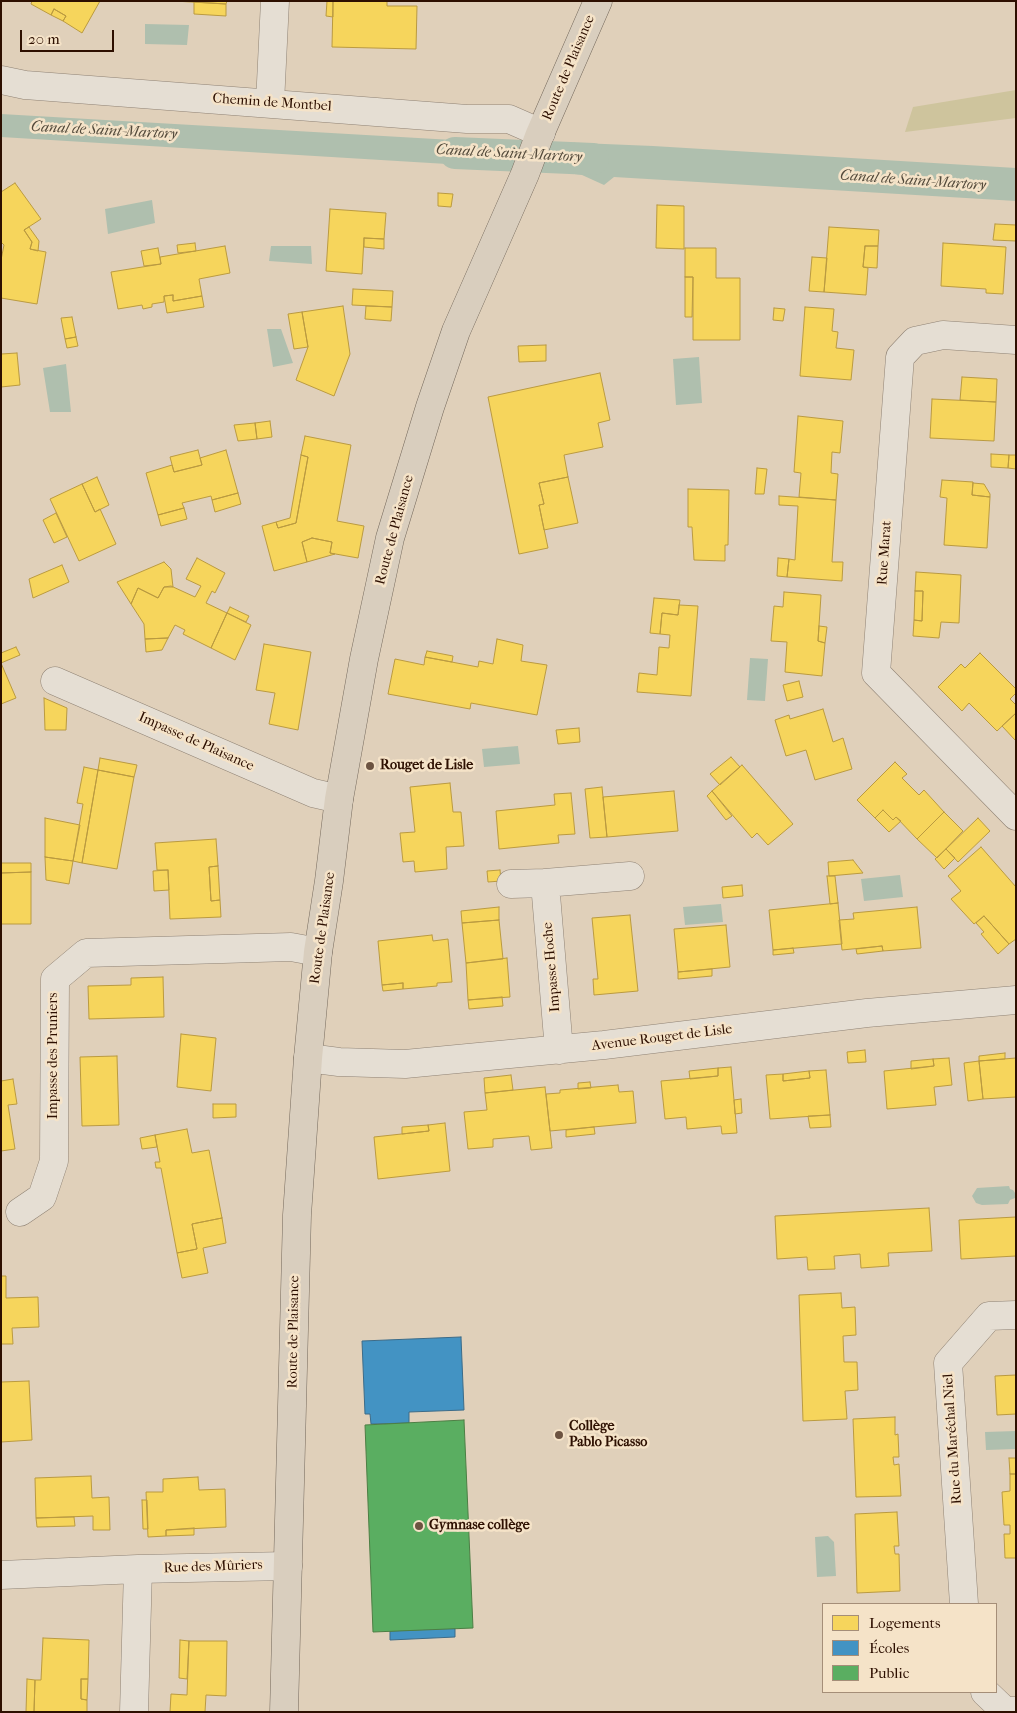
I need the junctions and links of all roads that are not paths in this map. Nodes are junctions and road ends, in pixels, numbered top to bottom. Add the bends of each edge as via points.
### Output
1 (275, 1) edge
2 (598, 1) edge
3 (1, 80) edge
4 (270, 103) junction
5 (541, 134) junction
6 (1016, 340) edge
7 (55, 680) dead end
8 (339, 799) junction
9 (1016, 816) edge
10 (630, 876) dead end
11 (511, 884) dead end
12 (546, 884) junction
13 (318, 952) junction
14 (1016, 1000) edge
15 (559, 1050) junction
16 (308, 1058) junction
17 (20, 1212) dead end
18 (1016, 1314) edge
19 (288, 1566) junction
20 (138, 1569) junction
21 (1, 1574) edge
22 (964, 1603) edge
23 (986, 1693) edge
24 (1016, 1711) edge
25 (134, 1712) edge
26 (284, 1712) edge

1 - 4 street
2 - 5 main road, Route de Plaisance
3 - 4 street, Chemin de Montbel
4 - 5 street, Chemin de Montbel via 467,119 509,119
5 - 8 main road, Route de Plaisance via 456,331 390,538
6 - 9 street, Rue Marat via 944,335 916,341 900,357 876,673
7 - 8 street, Impasse de Plaisance via 313,793
8 - 13 main road, Route de Plaisance
10 - 12 street
11 - 12 street
12 - 15 street, Impasse Hoche
13 - 16 main road, Route de Plaisance
13 - 17 street, Impasse des Pruniers via 291,947 86,953 54,980 54,1162 42,1197
14 - 15 street, Avenue Rouget de Lisle
15 - 16 street, Avenue Rouget de Lisle via 405,1064
16 - 19 main road, Route de Plaisance via 297,1215
18 - 22 street, Rue du Maréchal Niel via 989,1316 948,1363
19 - 20 street, Rue des Mûriers
19 - 26 main road, Route de Plaisance
20 - 21 street, Rue des Mûriers
20 - 25 street
23 - 24 street via 1005,1711

